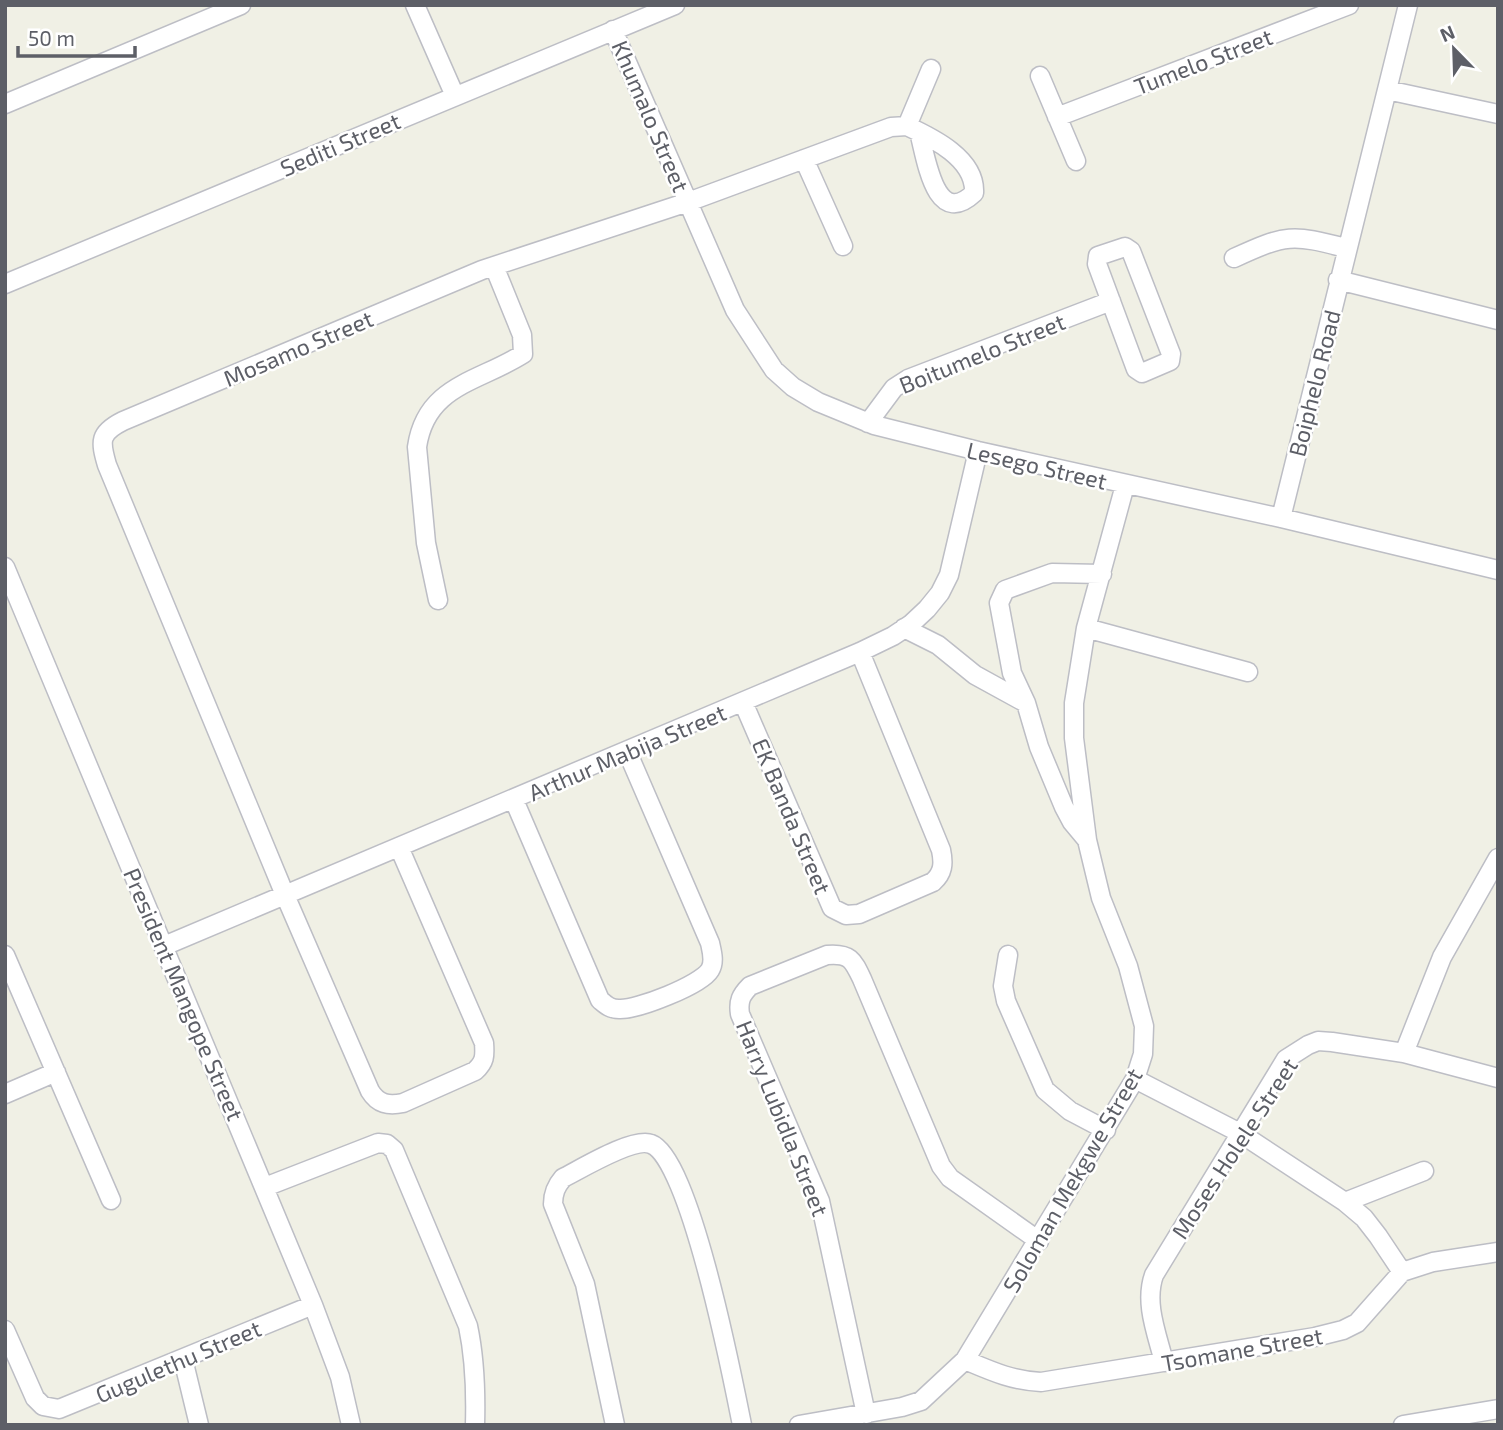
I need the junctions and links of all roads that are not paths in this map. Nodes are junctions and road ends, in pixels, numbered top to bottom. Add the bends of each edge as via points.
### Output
1 (241, 5) edge
2 (415, 5) edge
3 (674, 5) edge
4 (1349, 5) edge
5 (1408, 5) edge
6 (613, 30) junction
7 (931, 69) dead end
8 (1040, 76) dead end
9 (1387, 90) junction
10 (455, 96) junction
11 (5, 104) edge
12 (1498, 114) edge
13 (1057, 117) junction
14 (804, 159) junction
15 (1076, 161) dead end
16 (688, 202) junction
17 (843, 246) dead end
18 (1346, 248) junction
19 (1234, 258) dead end
20 (494, 266) junction
21 (1338, 280) junction
22 (5, 284) edge
23 (1111, 301) junction
24 (1498, 320) edge
25 (867, 423) junction
26 (978, 451) junction
27 (1125, 485) junction
28 (1281, 519) junction
29 (5, 568) edge
30 (1498, 570) edge
31 (1102, 574) junction
32 (438, 600) dead end
33 (13, 606) edge
34 (904, 628) junction
35 (1086, 628) junction
36 (860, 652) junction
37 (1248, 672) dead end
38 (743, 702) junction
39 (1026, 703) junction
40 (627, 751) junction
41 (514, 800) junction
42 (1087, 840) junction
43 (399, 847) junction
44 (1498, 858) edge
45 (285, 895) junction
46 (164, 946) junction
47 (5, 955) edge
48 (1008, 955) dead end
49 (1404, 1054) junction
50 (56, 1072) junction
51 (1498, 1078) edge
52 (1135, 1079) junction
53 (5, 1094) edge
54 (1106, 1130) junction
55 (1240, 1133) junction
56 (1424, 1171) dead end
57 (265, 1186) junction
58 (111, 1200) dead end
59 (1345, 1202) junction
60 (1039, 1241) junction
61 (1498, 1252) edge
62 (1402, 1272) junction
63 (313, 1305) junction
64 (5, 1330) edge
65 (183, 1359) junction
66 (965, 1360) junction
67 (1164, 1363) junction
68 (1498, 1409) edge
69 (866, 1414) junction
70 (199, 1425) edge
71 (351, 1425) edge
72 (475, 1425) edge
73 (615, 1425) edge
74 (742, 1425) edge
75 (799, 1425) edge
76 (1404, 1425) edge

1 - 11 street
2 - 10 street
3 - 6 street, Sediti Street
4 - 13 street, Tumelo Street
5 - 9 street, Boiphelo Road
6 - 10 street, Sediti Street
6 - 16 street, Khumalo Street
7 - 14 street, Mosamo Street via 913,129 891,127
8 - 13 street
9 - 12 street
9 - 18 street, Boiphelo Road
10 - 22 street, Sediti Street
13 - 15 street
14 - 16 street, Mosamo Street
14 - 17 street
16 - 20 street, Mosamo Street
16 - 25 street, Lesego Street via 735,310 774,370 818,402
18 - 19 street via 1289,237
18 - 21 street, Boiphelo Road
20 - 32 street via 522,335 523,354 453,389 432,410 419,433 426,543
20 - 45 street, Mosamo Street via 123,421 107,430 103,438 107,465
21 - 24 street
21 - 28 street, Boiphelo Road
23 - 23 street via 1097,260 1125,247 1132,251 1170,361 1138,372
23 - 25 street, Boitumelo Street via 908,379 894,388
25 - 26 street, Lesego Street
26 - 27 street, Lesego Street
26 - 34 street, Arthur Mabija Street via 949,575 927,610
27 - 28 street, Lesego Street
27 - 31 street, Soloman Mekgwe Street
28 - 30 street, Lesego Street
29 - 33 street, President Mangope Street
31 - 35 street, Soloman Mekgwe Street
31 - 39 street via 1052,573 1001,594 1012,673
33 - 46 street, President Mangope Street
34 - 36 street, Arthur Mabija Street
34 - 39 street via 938,645 975,676
35 - 37 street
35 - 42 street, Soloman Mekgwe Street via 1077,673 1074,738
36 - 38 street, Arthur Mabija Street
36 - 38 street, EK Banda Street via 941,850 943,868 933,882 859,914 846,915 832,908
38 - 40 street, Arthur Mabija Street
39 - 42 street via 1064,807
40 - 41 street, Arthur Mabija Street
40 - 41 street via 710,943 713,963 701,980 640,1006 617,1009 600,1000
41 - 43 street, Arthur Mabija Street
42 - 52 street, Soloman Mekgwe Street via 1101,898 1128,966 1144,1026 1143,1054
43 - 45 street, Arthur Mabija Street
43 - 45 street via 484,1043 485,1057 475,1071 402,1103 380,1102 370,1091
44 - 49 street via 1442,957
45 - 46 street, Arthur Mabija Street
46 - 57 street, President Mangope Street
47 - 50 street
48 - 54 street via 1003,986 1006,1001 1045,1090 1070,1111
49 - 51 street, Moses Holele Street
49 - 55 street, Moses Holele Street via 1332,1042 1308,1045 1286,1059
50 - 53 street
50 - 58 street
52 - 54 street, Soloman Mekgwe Street
52 - 55 street
54 - 60 street, Soloman Mekgwe Street
55 - 59 street
55 - 67 street, Moses Holele Street via 1154,1275 1151,1308
56 - 59 street
57 - 63 street, President Mangope Street
57 - 72 street via 378,1143 394,1150 468,1326 476,1379
59 - 62 street via 1364,1218
60 - 66 street, Soloman Mekgwe Street
60 - 69 street, Harry Lubidla Street via 950,1178 941,1166 863,979 849,957 827,955 743,993 739,1003 744,1025 820,1201
61 - 62 street
62 - 67 street, Tsomane Street via 1357,1323 1343,1330
63 - 65 street, Gugulethu Street
63 - 71 street, President Mangope Street via 340,1377
64 - 65 street, Gugulethu Street via 34,1398 50,1409 72,1405
65 - 70 street
66 - 67 street, Tsomane Street via 1003,1377 1041,1382
66 - 69 street, Soloman Mekgwe Street via 920,1401
68 - 76 street
69 - 75 street, Soloman Mekgwe Street
73 - 74 street via 585,1284 553,1195 563,1178 643,1142 653,1144 668,1161 696,1234

